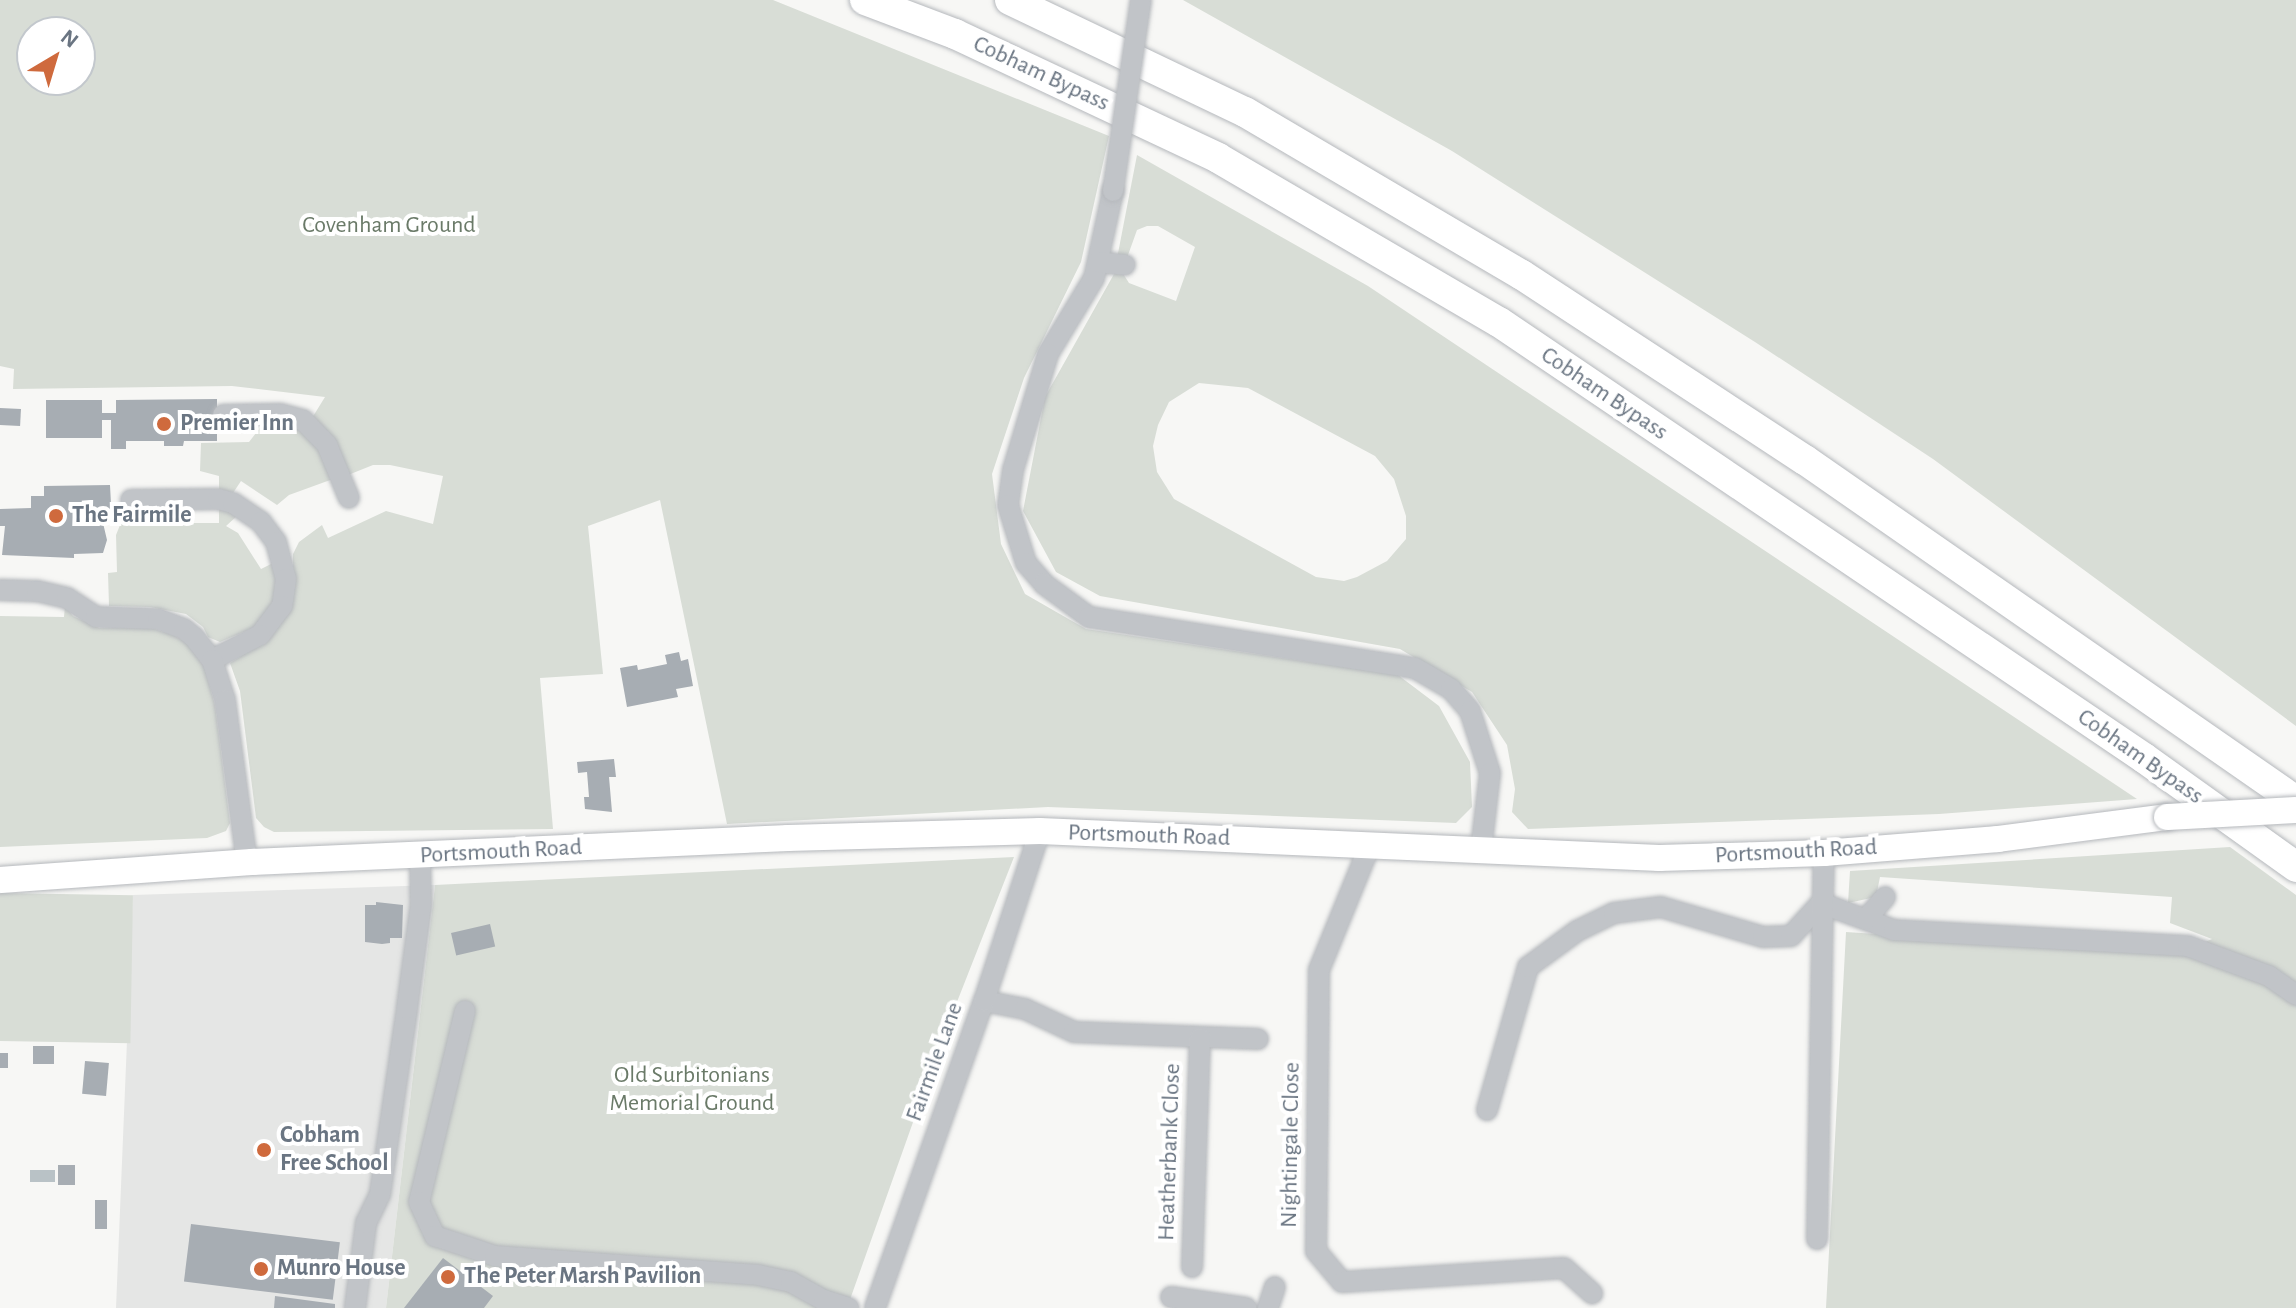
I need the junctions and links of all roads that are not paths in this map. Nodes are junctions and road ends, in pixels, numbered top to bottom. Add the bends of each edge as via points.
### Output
1 (865, 0) edge
2 (1010, 0) edge
3 (1141, 0) edge
4 (1098, 262) junction
5 (1125, 265) dead end
6 (223, 415) dead end
7 (349, 498) dead end
8 (131, 500) dead end
9 (0, 590) edge
10 (212, 660) junction
11 (2296, 801) edge
12 (2296, 810) edge
13 (1040, 831) junction
14 (1370, 845) junction
15 (1481, 850) junction
16 (1824, 853) junction
17 (420, 857) junction
18 (247, 862) junction
19 (2296, 867) edge
20 (0, 880) edge
21 (1885, 897) dead end
22 (1821, 903) junction
23 (1866, 919) junction
24 (2296, 995) edge
25 (984, 1001) junction
26 (465, 1011) dead end
27 (1200, 1038) junction
28 (1258, 1039) dead end
29 (1487, 1110) dead end
30 (1817, 1239) dead end
31 (1192, 1267) dead end
32 (1275, 1287) dead end
33 (1592, 1293) dead end
34 (1171, 1297) dead end
35 (355, 1308) edge
36 (849, 1308) edge
37 (875, 1308) edge
38 (1246, 1308) edge
39 (1268, 1308) edge

1 - 19 highway, Cobham Bypass via 955,34 1218,158 1499,322 2144,758
2 - 11 highway via 1245,112 1522,275 1805,460
3 - 4 street, bridge
4 - 5 street
4 - 15 street via 1094,278 1048,354 1013,470 1008,505 1026,563 1044,584 1089,617 1415,668 1451,689 1470,711 1490,773
6 - 7 street via 280,414 303,420 327,445
8 - 10 street via 233,503 261,522 276,542 286,579 282,606 260,635
9 - 10 street via 67,598 96,617 172,623 194,637
10 - 18 street via 225,700
12 - 16 main road, Portsmouth Road, bridge via 2167,817 1998,839
13 - 14 main road, Portsmouth Road
13 - 17 main road, Portsmouth Road
13 - 25 street, Fairmile Lane
14 - 15 main road, Portsmouth Road
14 - 33 street, Nightingale Close via 1319,970 1316,1251 1342,1282 1564,1268
15 - 16 main road, Portsmouth Road via 1659,858
16 - 22 street
17 - 18 main road, Portsmouth Road
17 - 35 street via 421,905 398,1070 380,1194 366,1223
18 - 20 main road, Portsmouth Road
21 - 23 street
22 - 23 street
22 - 29 street via 1791,936 1763,937 1661,907 1614,913 1577,931 1528,967
22 - 30 street
23 - 24 street via 1894,930 2188,946 2269,976
25 - 27 street, Nightingale Close via 1025,1009 1074,1032
25 - 37 street, Fairmile Lane
26 - 36 street via 419,1202 435,1236 495,1256 758,1275 791,1282
27 - 28 street, Nightingale Close
27 - 31 street, Heatherbank Close
32 - 39 street
34 - 38 street

